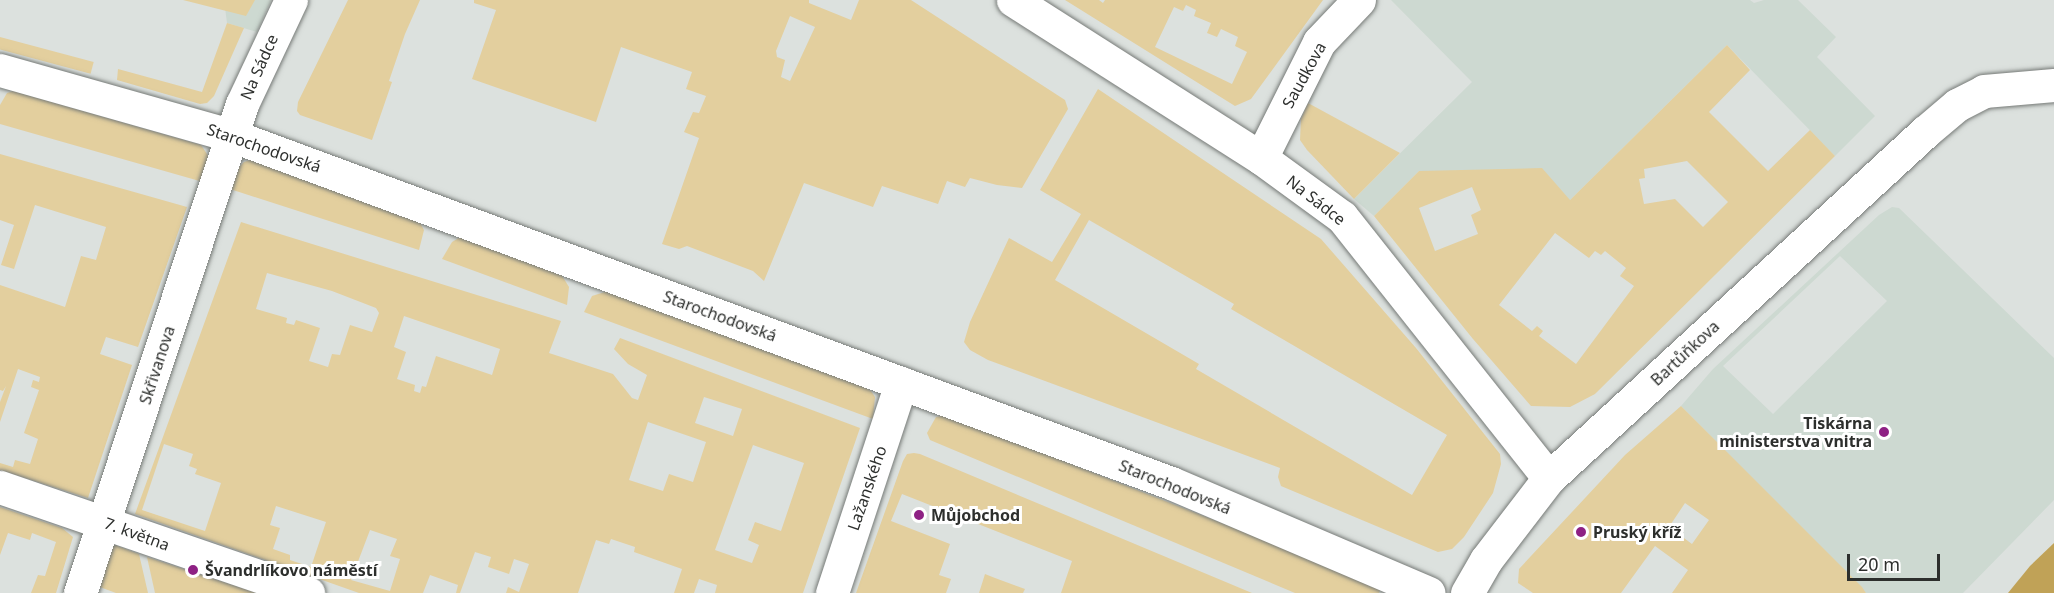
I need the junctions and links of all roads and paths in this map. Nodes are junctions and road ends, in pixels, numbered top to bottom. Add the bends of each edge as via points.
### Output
1 (291, 0) edge
2 (1013, 0) edge
3 (1359, 0) edge
4 (0, 70) edge
5 (2054, 85) edge
6 (233, 136) junction
7 (1261, 158) junction
8 (902, 383) junction
9 (1549, 478) junction
10 (0, 487) edge
11 (104, 522) junction
12 (80, 593) edge
13 (308, 593) edge
14 (832, 593) edge
15 (1429, 593) edge
16 (1467, 593) edge

1 - 6 street, Na Sádce via 242,104
2 - 7 street, Na Sádce
3 - 7 street, Saudkova via 1319,42
4 - 6 street, Starochodovská
5 - 9 street, Bartůňkova via 1984,91 1957,105
6 - 8 street, Starochodovská
6 - 11 street, Skřivanova
7 - 9 street, Na Sádce via 1342,217
8 - 14 street, Lažanského
8 - 15 street, Starochodovská via 1171,483
9 - 16 street, Bartůňkova via 1486,560
10 - 11 street, 7. května
11 - 12 street, Skřivanova
11 - 13 street, 7. května

